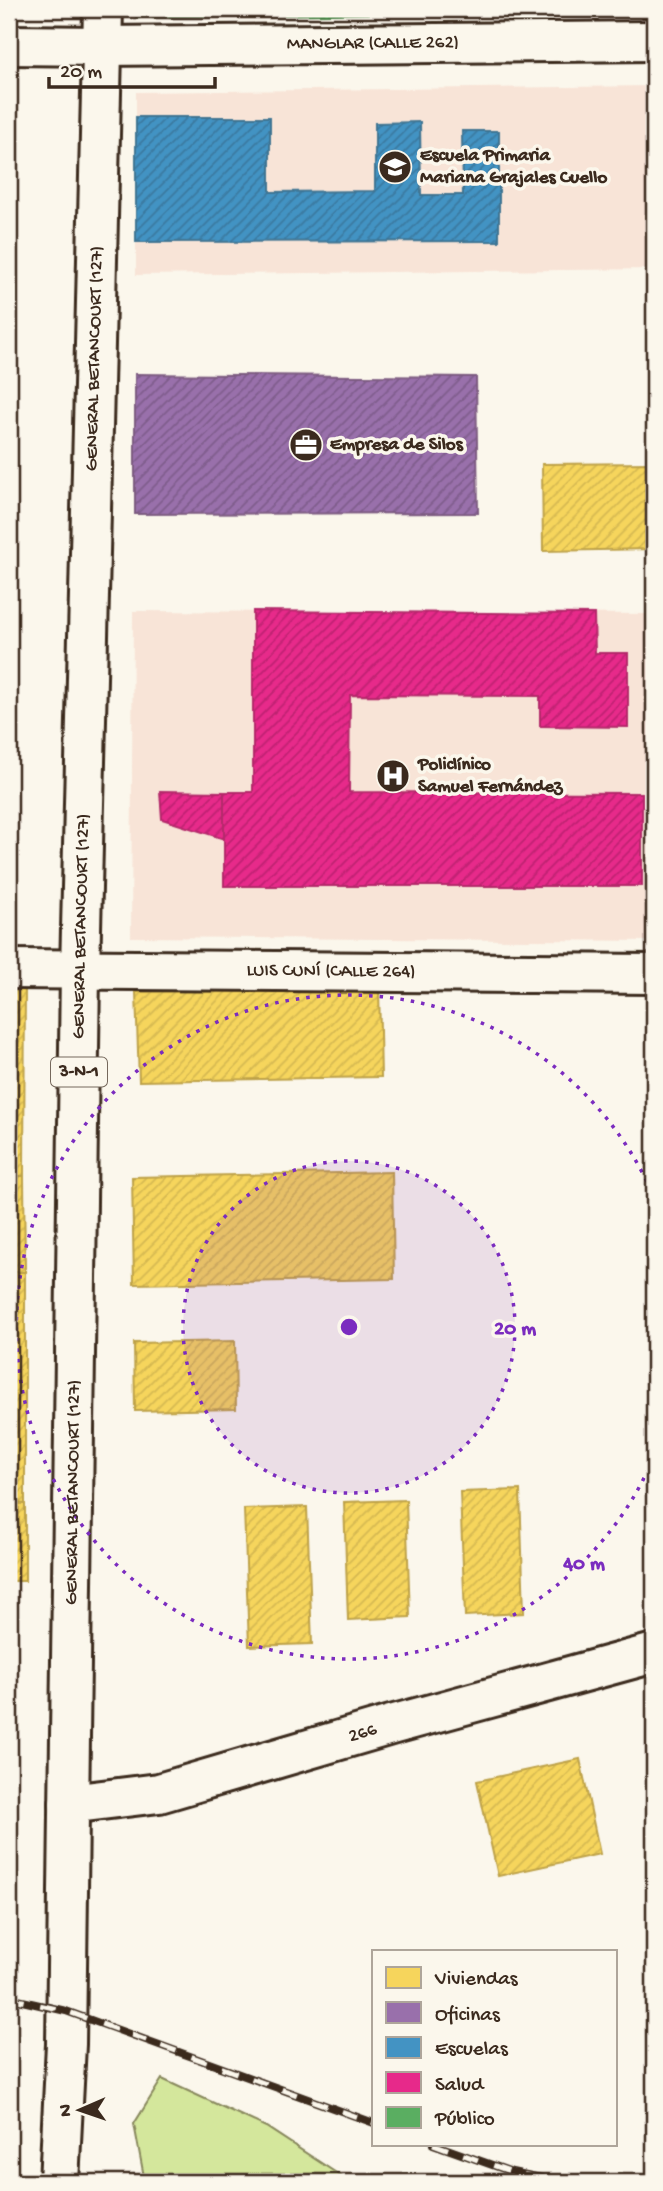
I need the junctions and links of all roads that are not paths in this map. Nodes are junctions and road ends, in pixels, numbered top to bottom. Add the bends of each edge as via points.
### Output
1 (103, 27) edge
2 (654, 41) edge
3 (9, 45) edge
4 (9, 969) edge
5 (80, 971) junction
6 (654, 974) edge
7 (654, 1653) edge
8 (69, 1804) junction
9 (61, 2136) junction
10 (59, 2182) edge
11 (77, 2182) edge

1 - 2 main road, MANGLAR (CALLE 262)
1 - 3 main road, MANGLAR (CALLE 262)
1 - 5 main road, GENERAL BETANCOURT (127) / 3-N-1
4 - 5 main road, LUIS CUNÍ (CALLE 264)
5 - 6 main road, LUIS CUNÍ (CALLE 264)
5 - 8 main road, GENERAL BETANCOURT (127) / 3-N-1
7 - 8 main road, 266 via 159,1793
8 - 9 main road, GENERAL BETANCOURT (127) / 3-N-1
9 - 10 main road, GENERAL BETANCOURT (127)
9 - 11 main road, 3-N-1

